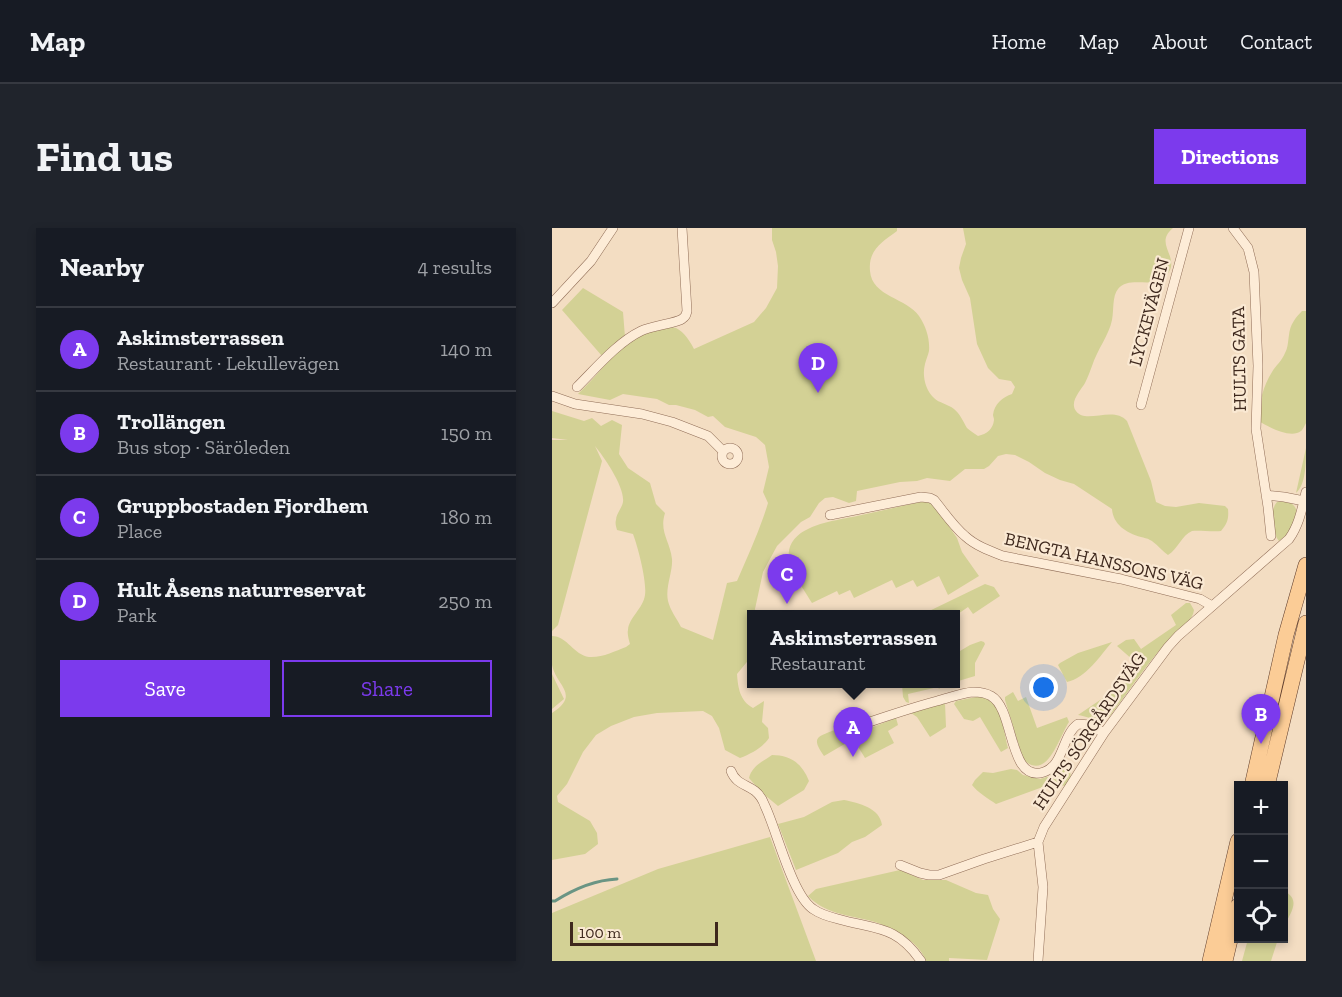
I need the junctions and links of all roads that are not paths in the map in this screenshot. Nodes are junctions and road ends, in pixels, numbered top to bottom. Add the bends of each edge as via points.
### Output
1 (613, 228) edge
2 (682, 228) edge
3 (1189, 228) edge
4 (1233, 228) edge
5 (552, 303) edge
6 (577, 387) dead end
7 (552, 396) edge
8 (1141, 405) dead end
9 (723, 451) dead end
10 (1266, 495) junction
11 (1305, 497) edge
12 (830, 515) dead end
13 (1271, 536) dead end
14 (1306, 565) edge
15 (1212, 606) junction
16 (1306, 623) edge
17 (849, 729) dead end
18 (1104, 733) junction
19 (731, 771) dead end
20 (1253, 781) edge
21 (1268, 781) edge
22 (1038, 842) junction
23 (1234, 862) edge
24 (900, 865) dead end
25 (1234, 927) edge
26 (921, 961) edge
27 (1038, 961) edge
28 (1210, 961) edge
29 (1226, 961) edge

1 - 5 street via 591,261
2 - 6 street via 686,315 629,338
3 - 8 street, LYCKEVÄGEN
4 - 10 street, HULTS GATA via 1248,248 1254,272 1256,429
7 - 9 street via 672,422 708,436
10 - 11 street
10 - 13 street, HULTS GATA
11 - 15 street, HULTS SÖRGÅRDSVÄG via 1289,539
12 - 15 street, BENGTA HANSSONS VÄG via 930,498 965,536 1003,556 1121,579 1194,597
14 - 20 main road
15 - 18 street, HULTS SÖRGÅRDSVÄG via 1168,647
16 - 21 main road
17 - 18 street via 947,698 985,693 1001,705 1021,764 1038,773 1052,766 1078,724
18 - 22 street, HULTS SÖRGÅRDSVÄG
19 - 26 street via 736,780 761,797 796,888 806,904 828,916 894,934
22 - 24 street via 939,875
22 - 27 street via 1043,887
23 - 28 main road
25 - 29 main road

